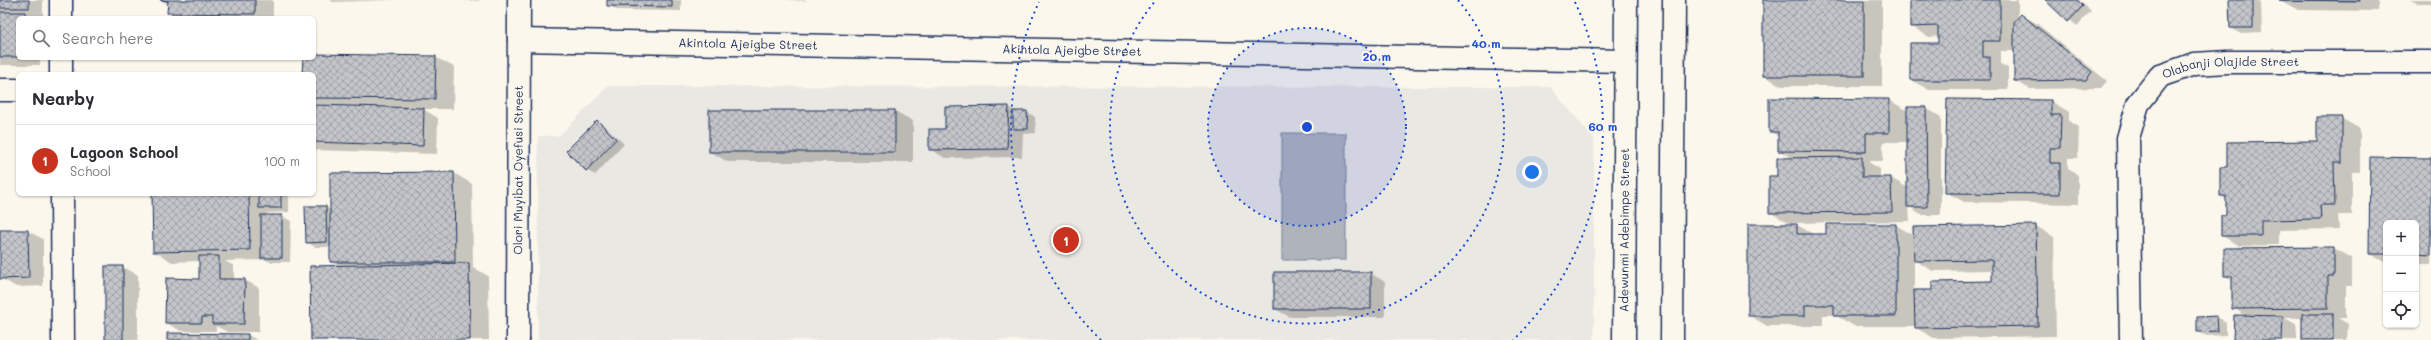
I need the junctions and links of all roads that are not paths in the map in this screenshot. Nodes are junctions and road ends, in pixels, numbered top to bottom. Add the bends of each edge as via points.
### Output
1 (61, 0) edge
2 (518, 0) edge
3 (1626, 0) edge
4 (1674, 0) edge
5 (61, 16) edge
6 (519, 40) junction
7 (61, 60) edge
8 (1626, 60) junction
9 (2431, 62) edge
10 (61, 72) edge
11 (0, 90) edge
12 (16, 90) edge
13 (62, 196) edge
14 (63, 340) edge
15 (518, 340) edge
16 (1624, 340) edge
17 (1672, 340) edge
18 (2131, 340) edge

1 - 5 street
2 - 6 street, Olori Muyibat Oyefusi Street
3 - 8 street, Adewunmi Adebimpe Street
4 - 17 street
6 - 8 street, Akintola Ajeigbe Street
6 - 15 street, Olori Muyibat Oyefusi Street
7 - 10 street
8 - 16 street, Adewunmi Adebimpe Street
9 - 18 street, Olabanji Olajide Street via 2228,62 2194,64 2160,76 2138,104 2128,138
11 - 12 street
13 - 14 street

